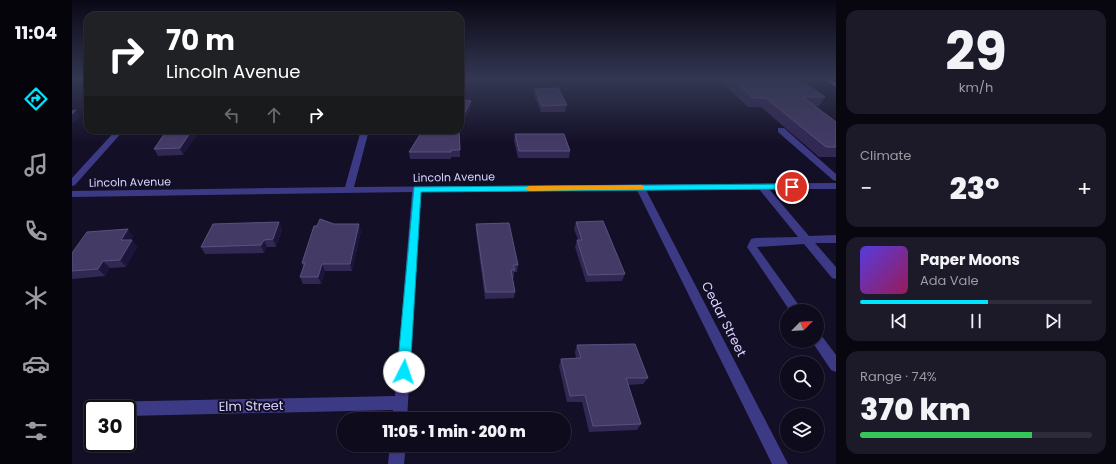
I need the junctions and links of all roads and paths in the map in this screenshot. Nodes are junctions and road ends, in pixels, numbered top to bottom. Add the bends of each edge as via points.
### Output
1 (781, 130) dead end
2 (116, 134) edge
3 (364, 134) edge
4 (836, 178) edge
5 (72, 183) edge
6 (836, 186) edge
7 (762, 187) junction
8 (640, 188) junction
9 (417, 189) junction
10 (348, 191) junction
11 (72, 194) edge
12 (836, 239) edge
13 (805, 240) junction
14 (836, 275) edge
15 (792, 304) edge
16 (823, 348) edge
17 (836, 366) edge
18 (401, 403) junction
19 (136, 408) edge
20 (400, 412) edge
21 (397, 452) edge
22 (396, 464) edge
23 (780, 464) edge

1 - 4 street
2 - 5 street
3 - 10 street
6 - 7 street, Lincoln Avenue
7 - 8 street, Lincoln Avenue
7 - 13 street
8 - 9 street, Lincoln Avenue
8 - 23 street, Cedar Street
9 - 10 street, Lincoln Avenue
9 - 18 street
10 - 11 street, Lincoln Avenue
12 - 13 street
13 - 14 street
13 - 15 street via 755,242 752,247
16 - 17 street
18 - 19 street, Elm Street
18 - 20 street
21 - 22 street

